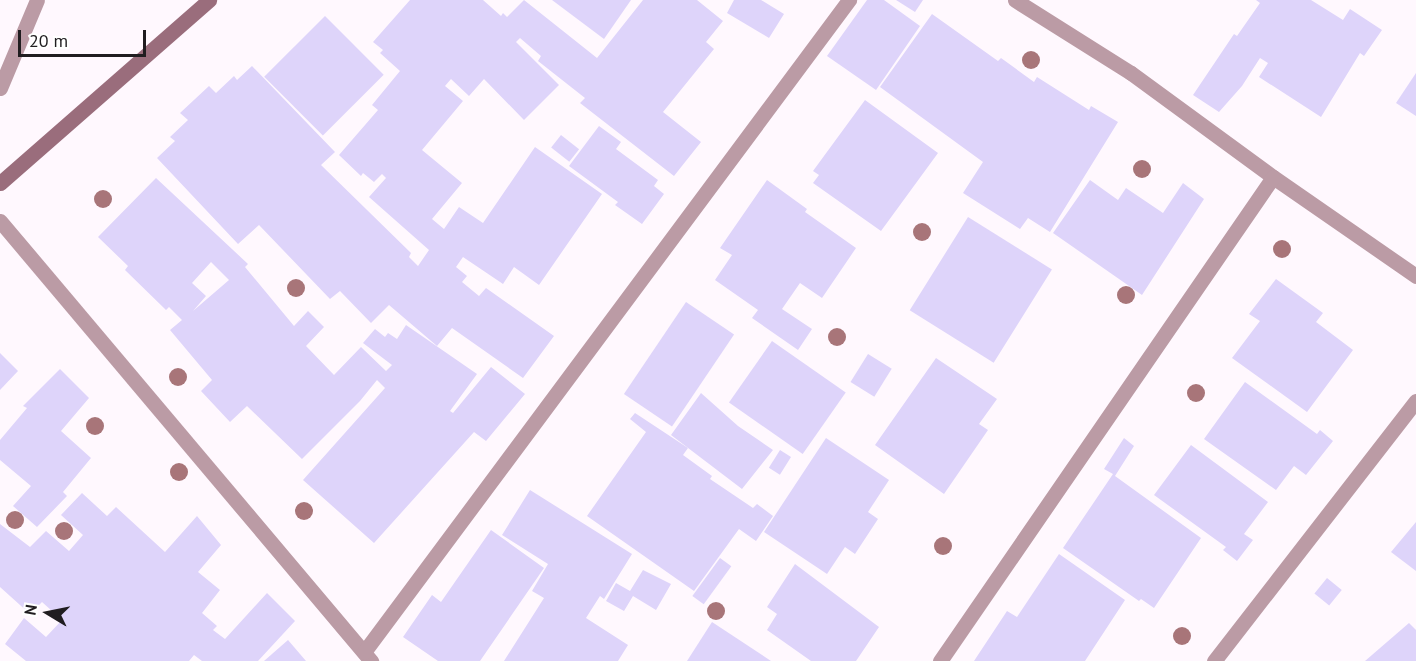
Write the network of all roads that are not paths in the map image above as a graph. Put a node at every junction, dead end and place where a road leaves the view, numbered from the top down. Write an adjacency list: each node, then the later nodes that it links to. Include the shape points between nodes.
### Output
1 (37, 0): 5 (street)
2 (209, 0): 7 (main road)
3 (849, 0): 11 (street)
4 (1016, 0): 6 (street, via 1131,73)
5 (0, 88)
6 (1273, 177): 9 (street); 12 (street)
7 (0, 183)
8 (0, 221): 11 (street)
9 (1416, 276)
10 (1416, 401): 13 (street)
11 (368, 657)
12 (940, 661)
13 (1214, 661)

